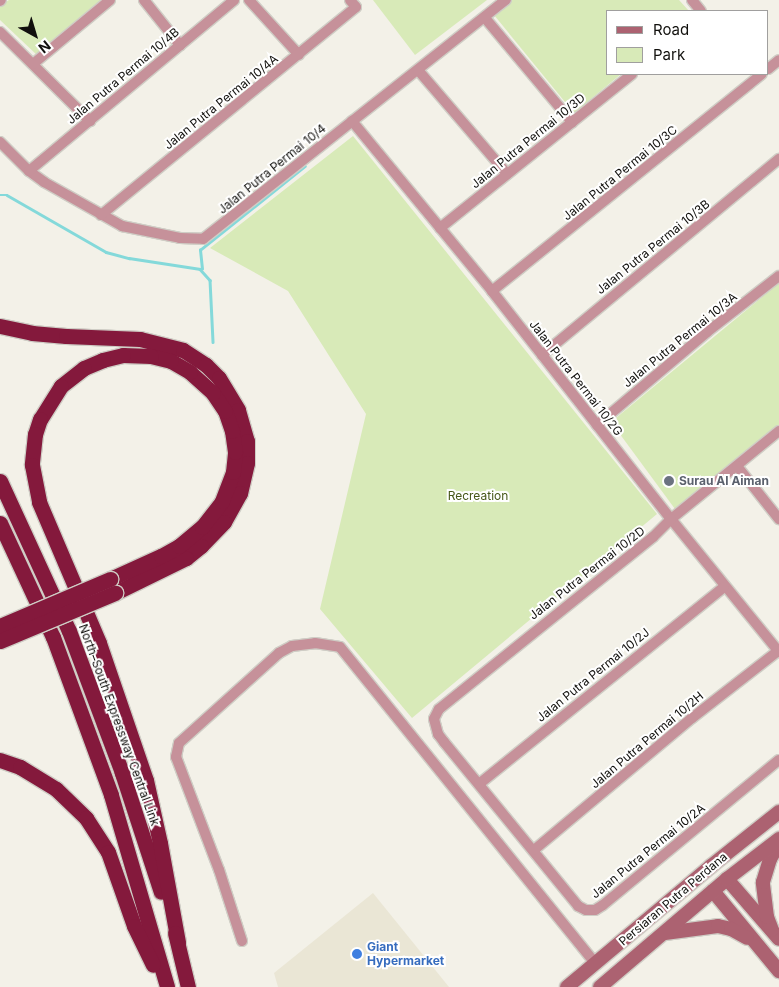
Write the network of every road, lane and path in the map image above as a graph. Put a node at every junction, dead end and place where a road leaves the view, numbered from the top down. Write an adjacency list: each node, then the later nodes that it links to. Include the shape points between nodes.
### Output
1 (110, 0): 14 (street)
2 (144, 0): 11 (street)
3 (234, 0): 11 (street, Jalan Putra Permai 10/4B)
4 (248, 0): 12 (street)
5 (506, 0): 9 (street, Jalan Putra Permai 10/4)
6 (692, 0): 8 (street)
7 (353, 4): 12 (street, Jalan Putra Permai 10/4A)
8 (700, 10)
9 (485, 18): 16 (street, Jalan Putra Permai 10/4); 21 (street)
10 (0, 32): 14 (street)
11 (180, 45): 19 (street, Jalan Putra Permai 10/4B)
12 (298, 55): 26 (street, Jalan Putra Permai 10/4A)
13 (779, 60): 15 (street)
14 (33, 64): 19 (street)
15 (769, 68)
16 (418, 70): 20 (street, Jalan Putra Permai 10/4); 25 (street)
17 (631, 75): 21 (street, Jalan Putra Permai 10/3D)
18 (759, 75): 29 (street, Jalan Putra Permai 10/3C)
19 (90, 121): 24 (street, Jalan Putra Permai 10/4B)
20 (352, 121): 26 (street, Jalan Putra Permai 10/4, via 203,239 145,232 122,226); 27 (street, Jalan Putra Permai 10/2G)
21 (572, 122): 25 (street, Jalan Putra Permai 10/3D)
22 (0, 142): 24 (street, Jalan Putra Permai 10/4)
23 (779, 159): 31 (street, Jalan Putra Permai 10/3B)
24 (29, 171): 26 (street, Jalan Putra Permai 10/4)
25 (507, 174): 27 (street, Jalan Putra Permai 10/3D)
26 (101, 215)
27 (440, 228): 29 (street, Jalan Putra Permai 10/2G)
28 (779, 276): 32 (street, Jalan Putra Permai 10/3A)
29 (492, 291): 31 (street, Jalan Putra Permai 10/2G)
30 (0, 326): 39 (highway, via 32,333 140,339 183,350 219,378 238,410 247,441 247,463 240,494 224,522 186,558)
31 (542, 354): 32 (street, Jalan Putra Permai 10/2G)
32 (597, 425): 36 (street, Jalan Putra Permai 10/2G)
33 (779, 431): 34 (street, Jalan Putra Permai 10/2D)
34 (737, 466): 36 (street, Jalan Putra Permai 10/2D); 37 (street)
35 (0, 482): 58 (highway, North–South Expressway Central Link, via 69,631 122,773)
36 (671, 519): 40 (street, Jalan Putra Permai 10/2G); 44 (street, Jalan Putra Permai 10/2D, via 653,537 439,709 434,726)
37 (779, 519)
38 (0, 523): 63 (highway, via 53,637 110,795)
39 (112, 586): 41 (highway, bridge); 42 (highway, bridge); 58 (highway, via 202,527 222,501 233,472 232,432 213,393 190,372 171,361 151,356 123,355 103,360 84,368 61,386 40,419 32,465 40,502 96,636 146,780)
40 (724, 587): 43 (street, Jalan Putra Permai 10/2G); 47 (street, Jalan Putra Permai 10/2J)
41 (0, 626)
42 (0, 641)
43 (779, 652): 52 (street, Jalan Putra Permai 10/2H, via 692,718)
44 (444, 742): 47 (street, Jalan Putra Permai 10/2A)
45 (0, 760): 62 (highway, via 20,767 56,789 86,818 108,852 134,926)
46 (779, 760): 52 (street, Jalan Putra Permai 10/2A, via 595,910 578,906)
47 (479, 784): 52 (street, Jalan Putra Permai 10/2A)
48 (779, 812): 49 (main road, Persiaran Putra Perdana)
49 (746, 838): 53 (main road, via 739,851 725,864); 54 (main road, Persiaran Putra Perdana)
50 (779, 839): 53 (main road, Persiaran Putra Perdana)
51 (779, 843): 56 (main road, via 763,882 767,917)
52 (534, 850)
53 (718, 883): 54 (main road); 55 (main road, Persiaran Putra Perdana); 56 (main road); 59 (main road)
54 (662, 906): 60 (main road, Persiaran Putra Perdana)
55 (663, 933): 59 (main road, via 718,926 741,933); 66 (main road, Persiaran Putra Perdana)
56 (775, 935)
57 (242, 941): 60 (street, via 176,757 179,743 279,653 292,646 315,643 340,647)
58 (178, 942): 64 (highway, North–South Expressway Central Link)
59 (756, 944): 61 (main road)
60 (596, 964): 65 (main road, Persiaran Putra Perdana)
61 (779, 972)
62 (163, 987)
63 (167, 987)
64 (188, 987)
65 (567, 987)
66 (600, 987)

